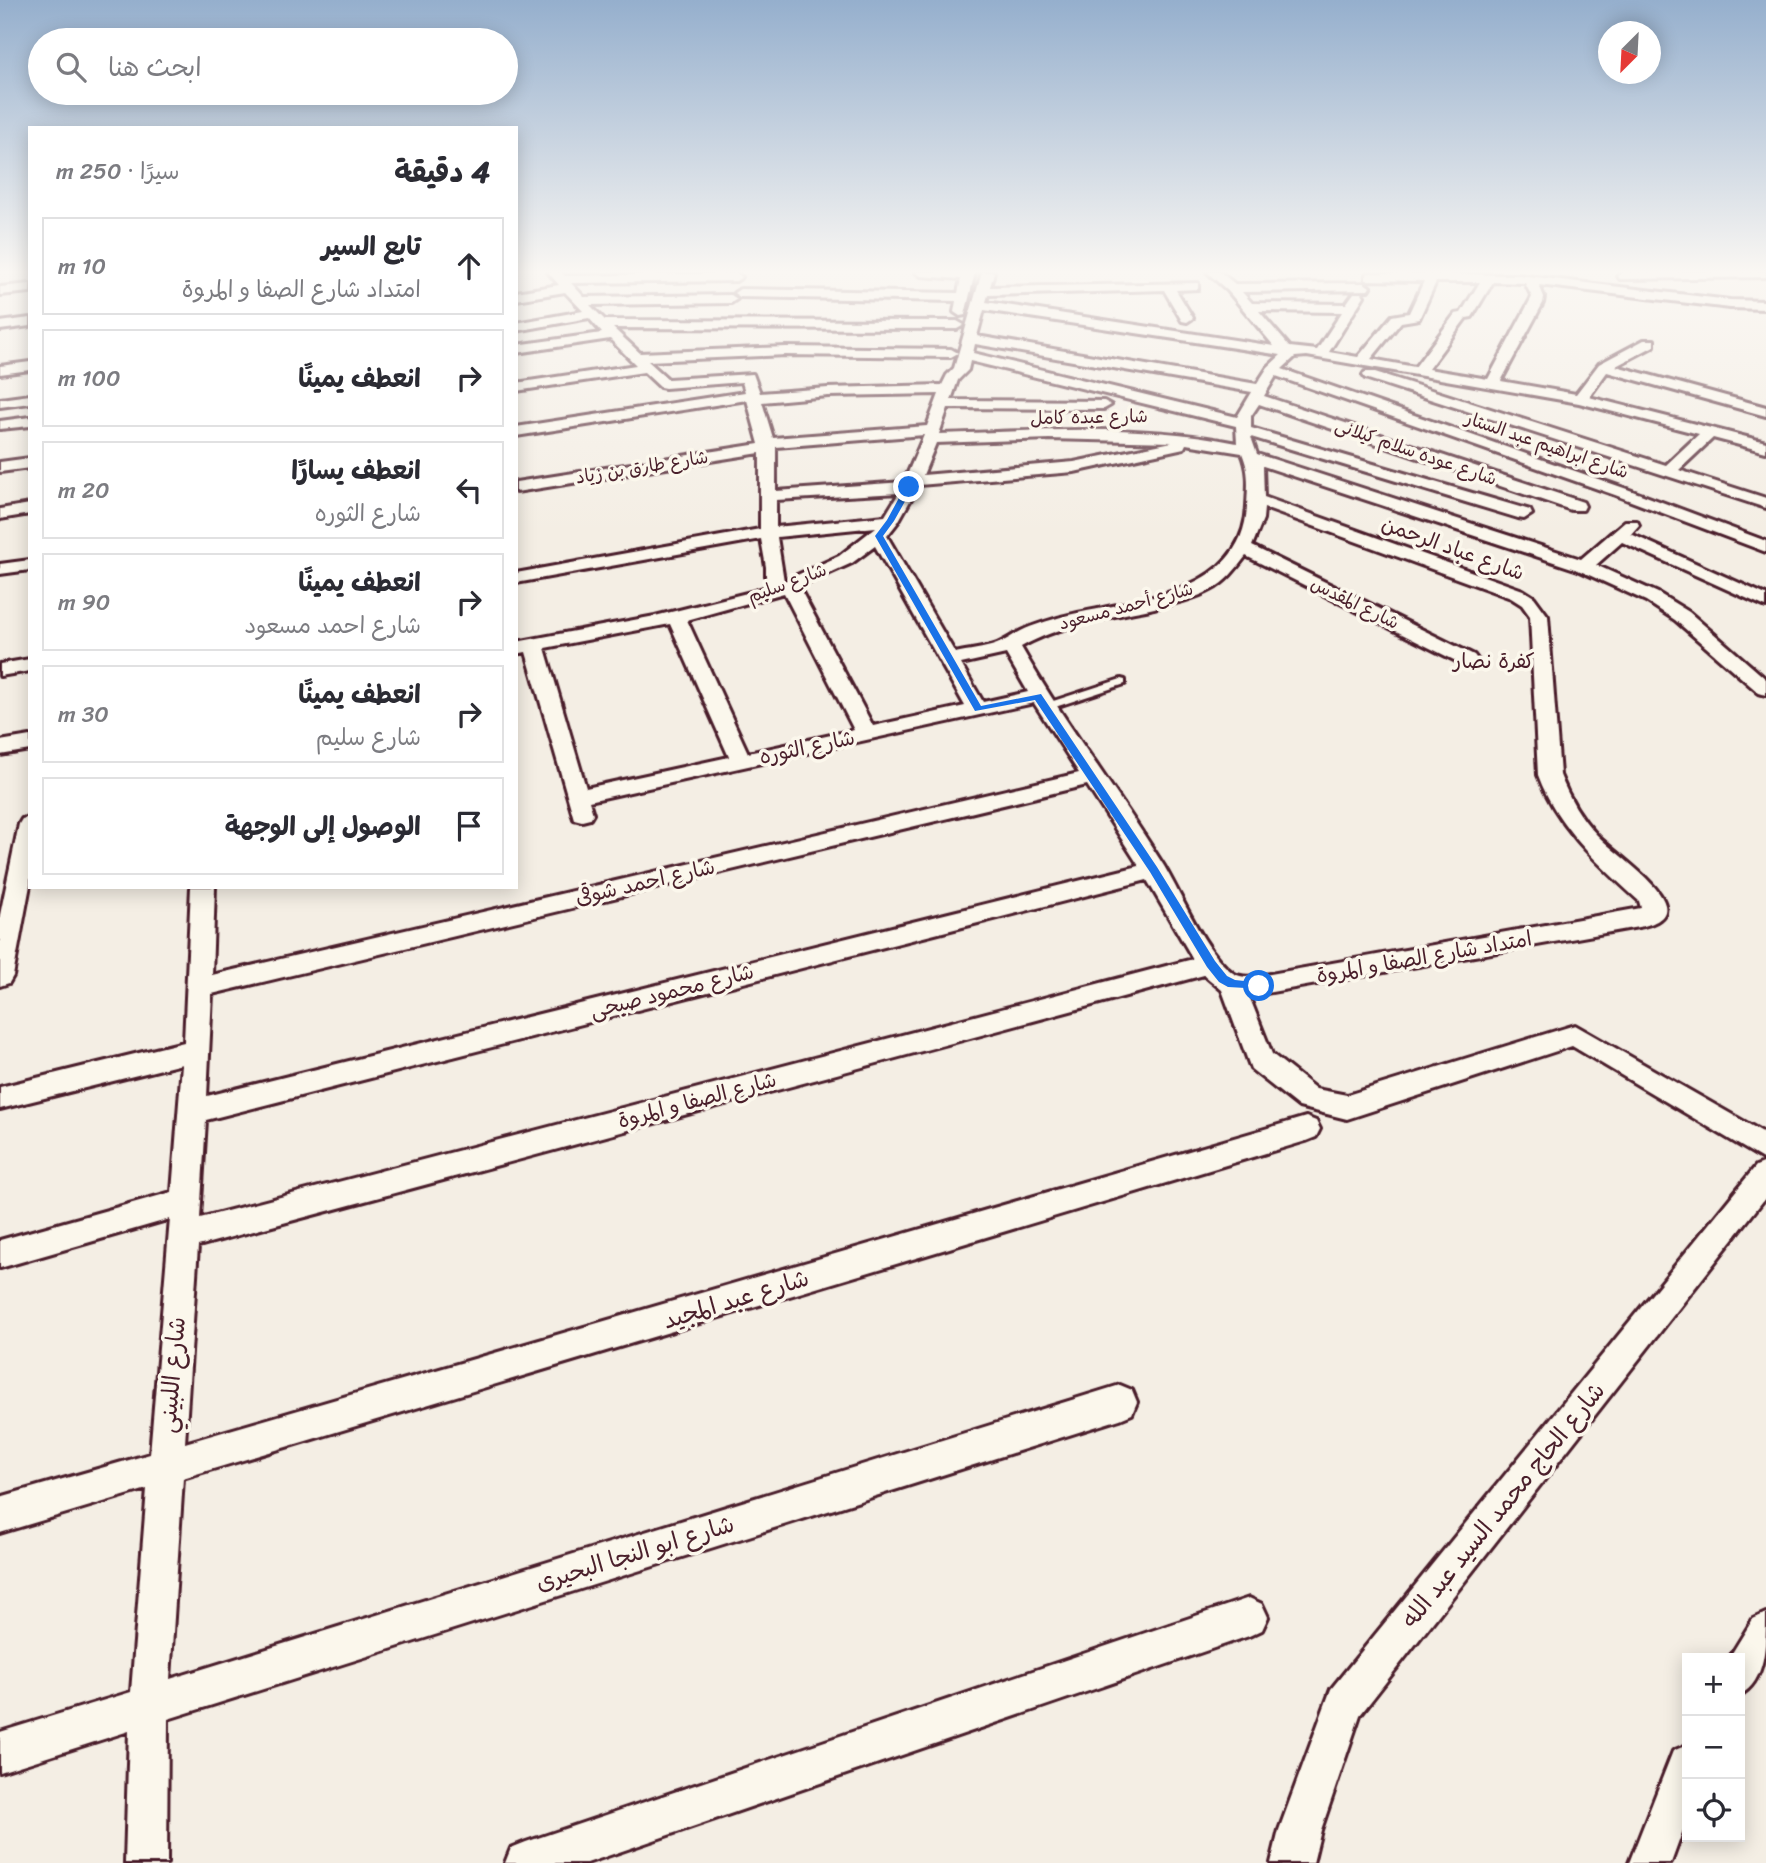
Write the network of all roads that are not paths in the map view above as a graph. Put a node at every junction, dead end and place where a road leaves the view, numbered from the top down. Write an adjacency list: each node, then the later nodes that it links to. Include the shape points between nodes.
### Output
1 (640, 359): 14 (street)
2 (667, 359): 14 (street)
3 (832, 359): 26 (street, via 834,375)
4 (872, 359): 20 (street)
5 (958, 359): 20 (street, شارع سليم)
6 (1089, 359): 25 (street, شارع عوده سلام كيلانى)
7 (1282, 359): 18 (street)
8 (1313, 359): 46 (street)
9 (1355, 359): 13 (street)
10 (1428, 359): 19 (street)
11 (1506, 359): 23 (street)
12 (1619, 359): 16 (street)
13 (1362, 360): 19 (street)
14 (643, 362): 24 (street); 26 (street, via 661,382)
15 (28, 366): 17 (street)
16 (1604, 367): 29 (street); 33 (street)
17 (0, 370)
18 (1273, 370): 25 (street); 58 (street, شارع ابراهيم عبد الستار)
19 (1419, 371): 23 (street)
20 (956, 375): 22 (street); 26 (street); 32 (street); 39 (street, شارع سليم)
21 (998, 380): 22 (street)
22 (1068, 382): 36 (street)
23 (1492, 384): 29 (street)
24 (518, 387)
25 (1258, 393): 36 (street, via 1244,416); 52 (street, شارع عوده سلام كيلانى)
26 (753, 394): 31 (street); 37 (street); 41 (street)
27 (1766, 397): 33 (street)
28 (28, 399): 30 (street)
29 (1580, 399): 38 (street)
30 (0, 403)
31 (851, 403)
32 (1104, 405)
33 (1758, 410)
34 (28, 421): 35 (street)
35 (0, 425)
36 (1243, 427): 43 (street, شارع أحمد مسعود); 55 (street)
37 (518, 432)
38 (1710, 432): 42 (street); 46 (street)
39 (931, 434): 40 (street, شارع عبده كامل); 41 (street, شارع عبده كامل); 47 (street, شارع سليم)
40 (1200, 440): 43 (street, شارع عبده كامل); 47 (street, via 1074,467)
41 (768, 445): 48 (street, شارع طارق بن زياد); 49 (street)
42 (1766, 447)
43 (1250, 453): 50 (street, شارع أحمد مسعود, via 1257,470); 61 (street, شارع عبده كامل)
44 (28, 463): 45 (street)
45 (0, 467)
46 (1669, 471): 51 (street)
47 (910, 484): 49 (street); 56 (street, شارع سليم)
48 (518, 487)
49 (768, 496): 57 (street)
50 (1256, 500): 59 (street, شارع أحمد مسعود, via 1255,519); 85 (street, شارع عباد الرحمن, via 1517,594 1535,608 1554,794 1583,835 1647,895 1653,912)
51 (1766, 503)
52 (1577, 506)
53 (28, 509): 54 (street)
54 (0, 514)
55 (1524, 514)
56 (884, 528): 57 (street); 64 (street, شارع سليم, via 832,566); 70 (street)
57 (768, 533): 63 (street); 64 (street)
58 (1766, 547)
59 (1243, 548): 68 (street, شارع أحمد مسعود, via 1228,568 1205,586 1044,628); 69 (street, شارع المقدس)
60 (28, 565): 62 (street)
61 (1584, 566): 65 (street, via 1625,530); 74 (street, شارع عبده كامل, via 1682,616)
62 (0, 569)
63 (518, 578)
64 (782, 588): 66 (street, شارع سليم); 77 (street)
65 (1766, 602)
66 (676, 615): 67 (street, شارع سليم); 80 (street)
67 (525, 646): 80 (street, شارع الثوره, via 579,806)
68 (1012, 646): 70 (street, شارع أحمد مسعود); 75 (street)
69 (1467, 659)
70 (950, 660): 76 (street)
71 (28, 665): 72 (street)
72 (0, 670)
73 (1121, 681): 75 (lane)
74 (1766, 689)
75 (1042, 702): 76 (street, شارع الثوره); 81 (street)
76 (978, 709): 77 (street, شارع الثوره)
77 (867, 734): 80 (street, شارع الثوره)
78 (28, 743): 79 (street)
79 (0, 748)
80 (741, 761)
81 (1092, 777): 83 (street); 89 (street, شارع احمد شوقى)
82 (28, 834): 87 (street)
83 (1154, 870): 86 (street); 92 (street, شارع محمود صبحى)
84 (203, 889): 89 (street, شارع اللبيني)
85 (1644, 917): 88 (street, امتداد شارع الصفا و المروة, via 1259,986)
86 (1211, 964): 88 (street); 97 (street, شارع الصفا و المروة)
87 (0, 976)
88 (1233, 984): 94 (street, via 1261,1061 1309,1098 1347,1107 1575,1035)
89 (198, 988): 90 (street, شارع اللبيني)
90 (197, 1051): 91 (street); 92 (street, شارع اللبيني)
91 (0, 1098)
92 (191, 1112): 96 (street, شارع اللبيني)
93 (1307, 1129): 100 (street, شارع عبد المجيد)
94 (1766, 1149)
95 (1766, 1175): 110 (street, شارع الحاج محمد السيد عبد الله, via 1345,1703)
96 (187, 1202): 97 (street, شارع اللبيني); 98 (street)
97 (184, 1236): 100 (street, شارع اللبيني)
98 (0, 1254)
99 (1120, 1402): 105 (street, شارع ابو النجا البحيرى)
100 (165, 1468): 101 (street, شارع عبد المجيد); 105 (street, شارع اللبيني)
101 (0, 1516)
102 (1249, 1617): 109 (street)
103 (1766, 1632): 104 (street)
104 (1745, 1668)
105 (149, 1704): 106 (street, شارع ابو النجا البحيرى); 108 (street, شارع اللبيني)
106 (0, 1752)
107 (1682, 1778): 111 (street)
108 (146, 1863)
109 (526, 1863)
110 (1292, 1863)
111 (1650, 1863)

